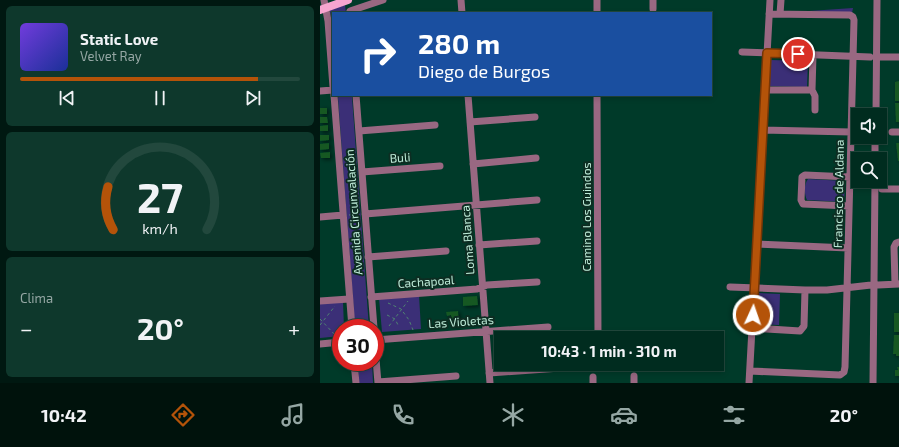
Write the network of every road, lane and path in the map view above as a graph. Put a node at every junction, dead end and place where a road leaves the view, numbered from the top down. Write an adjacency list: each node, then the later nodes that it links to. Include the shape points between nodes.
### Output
1 (349, 0): 9 (main road); 11 (street)
2 (383, 0): 11 (street)
3 (461, 0): 12 (street)
4 (597, 0): 13 (street)
5 (653, 0): 10 (street)
6 (770, 0): 14 (street)
7 (781, 0): 15 (street)
8 (877, 0): 35 (street)
9 (323, 6): 16 (street)
10 (653, 9)
11 (350, 12)
12 (462, 12)
13 (597, 12)
14 (769, 14): 15 (street); 19 (street)
15 (780, 14): 21 (street, Francisco de Aldana, via 850,15 854,20)
16 (328, 21): 17 (street); 25 (street)
17 (320, 23)
18 (742, 52): 19 (street)
19 (767, 53): 20 (street); 27 (street)
20 (813, 55): 21 (street); 28 (street)
21 (854, 56): 22 (street); 34 (street, Francisco de Aldana)
22 (870, 57)
23 (880, 57): 24 (street)
24 (899, 57)
25 (332, 74)
26 (332, 90): 29 (street)
27 (765, 90): 28 (street); 40 (street)
28 (812, 90): 36 (street, via 815,96)
29 (320, 91)
30 (334, 96): 55 (street, Avenida Circunvalación)
31 (356, 96): 41 (street, Avenida Circunvalación)
32 (468, 96): 38 (street, Loma Blanca)
33 (597, 96): 91 (street, Camino Los Guindos)
34 (852, 108)
35 (876, 108)
36 (815, 110)
37 (535, 117): 38 (street)
38 (470, 122): 44 (street, Loma Blanca)
39 (436, 125): 41 (street)
40 (762, 130): 42 (street); 59 (street)
41 (359, 131): 46 (street, Avenida Circunvalación)
42 (851, 132): 47 (street, Francisco de Aldana)
43 (536, 158): 44 (street)
44 (473, 164): 52 (street, Loma Blanca)
45 (440, 166): 46 (street, Buli)
46 (362, 172): 54 (street, Avenida Circunvalación)
47 (850, 177): 53 (street, Francisco de Aldana); 53 (street, via 805,175 802,177 801,200 803,204)
48 (875, 188): 106 (street)
49 (882, 189): 50 (street)
50 (899, 189)
51 (537, 200): 52 (street)
52 (476, 205): 54 (street); 60 (street, Loma Blanca)
53 (849, 206): 61 (street, Francisco de Aldana)
54 (365, 214): 55 (path); 63 (street, Avenida Circunvalación)
55 (343, 215): 56 (street); 74 (street, Avenida Circunvalación)
56 (320, 217)
57 (537, 241): 60 (street)
58 (899, 242): 65 (street, via 894,247)
59 (756, 244): 61 (street); 68 (street)
60 (480, 245): 66 (street, Loma Blanca)
61 (848, 248): 69 (street, Francisco de Aldana)
62 (446, 250): 63 (street)
63 (368, 257): 72 (street, Avenida Circunvalación)
64 (537, 282): 66 (street, Cachapoal)
65 (897, 284): 69 (street)
66 (483, 287): 71 (street, Cachapoal); 90 (street, Loma Blanca)
67 (730, 287): 68 (street)
68 (754, 288): 70 (street); 88 (street)
69 (847, 288): 70 (street); 99 (street, Francisco de Aldana, via 844,372 840,375)
70 (805, 290): 88 (street, via 804,326 800,331)
71 (413, 294): 72 (street, Cachapoal); 77 (path)
72 (371, 297): 82 (street, Avenida Circunvalación)
73 (340, 299): 74 (street); 75 (street); 83 (path)
74 (349, 299): 81 (street, Avenida Circunvalación)
75 (320, 301)
76 (387, 302): 77 (path)
77 (401, 309): 79 (path); 92 (path)
78 (387, 315): 79 (path)
79 (395, 318): 85 (path); 87 (path)
80 (320, 319): 83 (path)
81 (351, 319)
82 (373, 319)
83 (323, 321): 84 (path); 89 (path)
84 (320, 325)
85 (389, 326)
86 (548, 326): 90 (street, Las Violetas)
87 (399, 327)
88 (752, 328): 99 (street)
89 (332, 331)
90 (486, 331): 92 (street, Las Violetas); 100 (street, Loma Blanca)
91 (598, 331)
92 (416, 336): 93 (street, Las Violetas)
93 (384, 339)
94 (332, 343): 95 (street)
95 (320, 344)
96 (355, 371): 103 (street)
97 (377, 371): 102 (street)
98 (517, 371): 100 (street)
99 (750, 371): 105 (street)
100 (489, 373): 104 (street, Loma Blanca)
101 (456, 376): 102 (street)
102 (378, 382)
103 (356, 383)
104 (490, 383)
105 (749, 383)
106 (873, 383)

